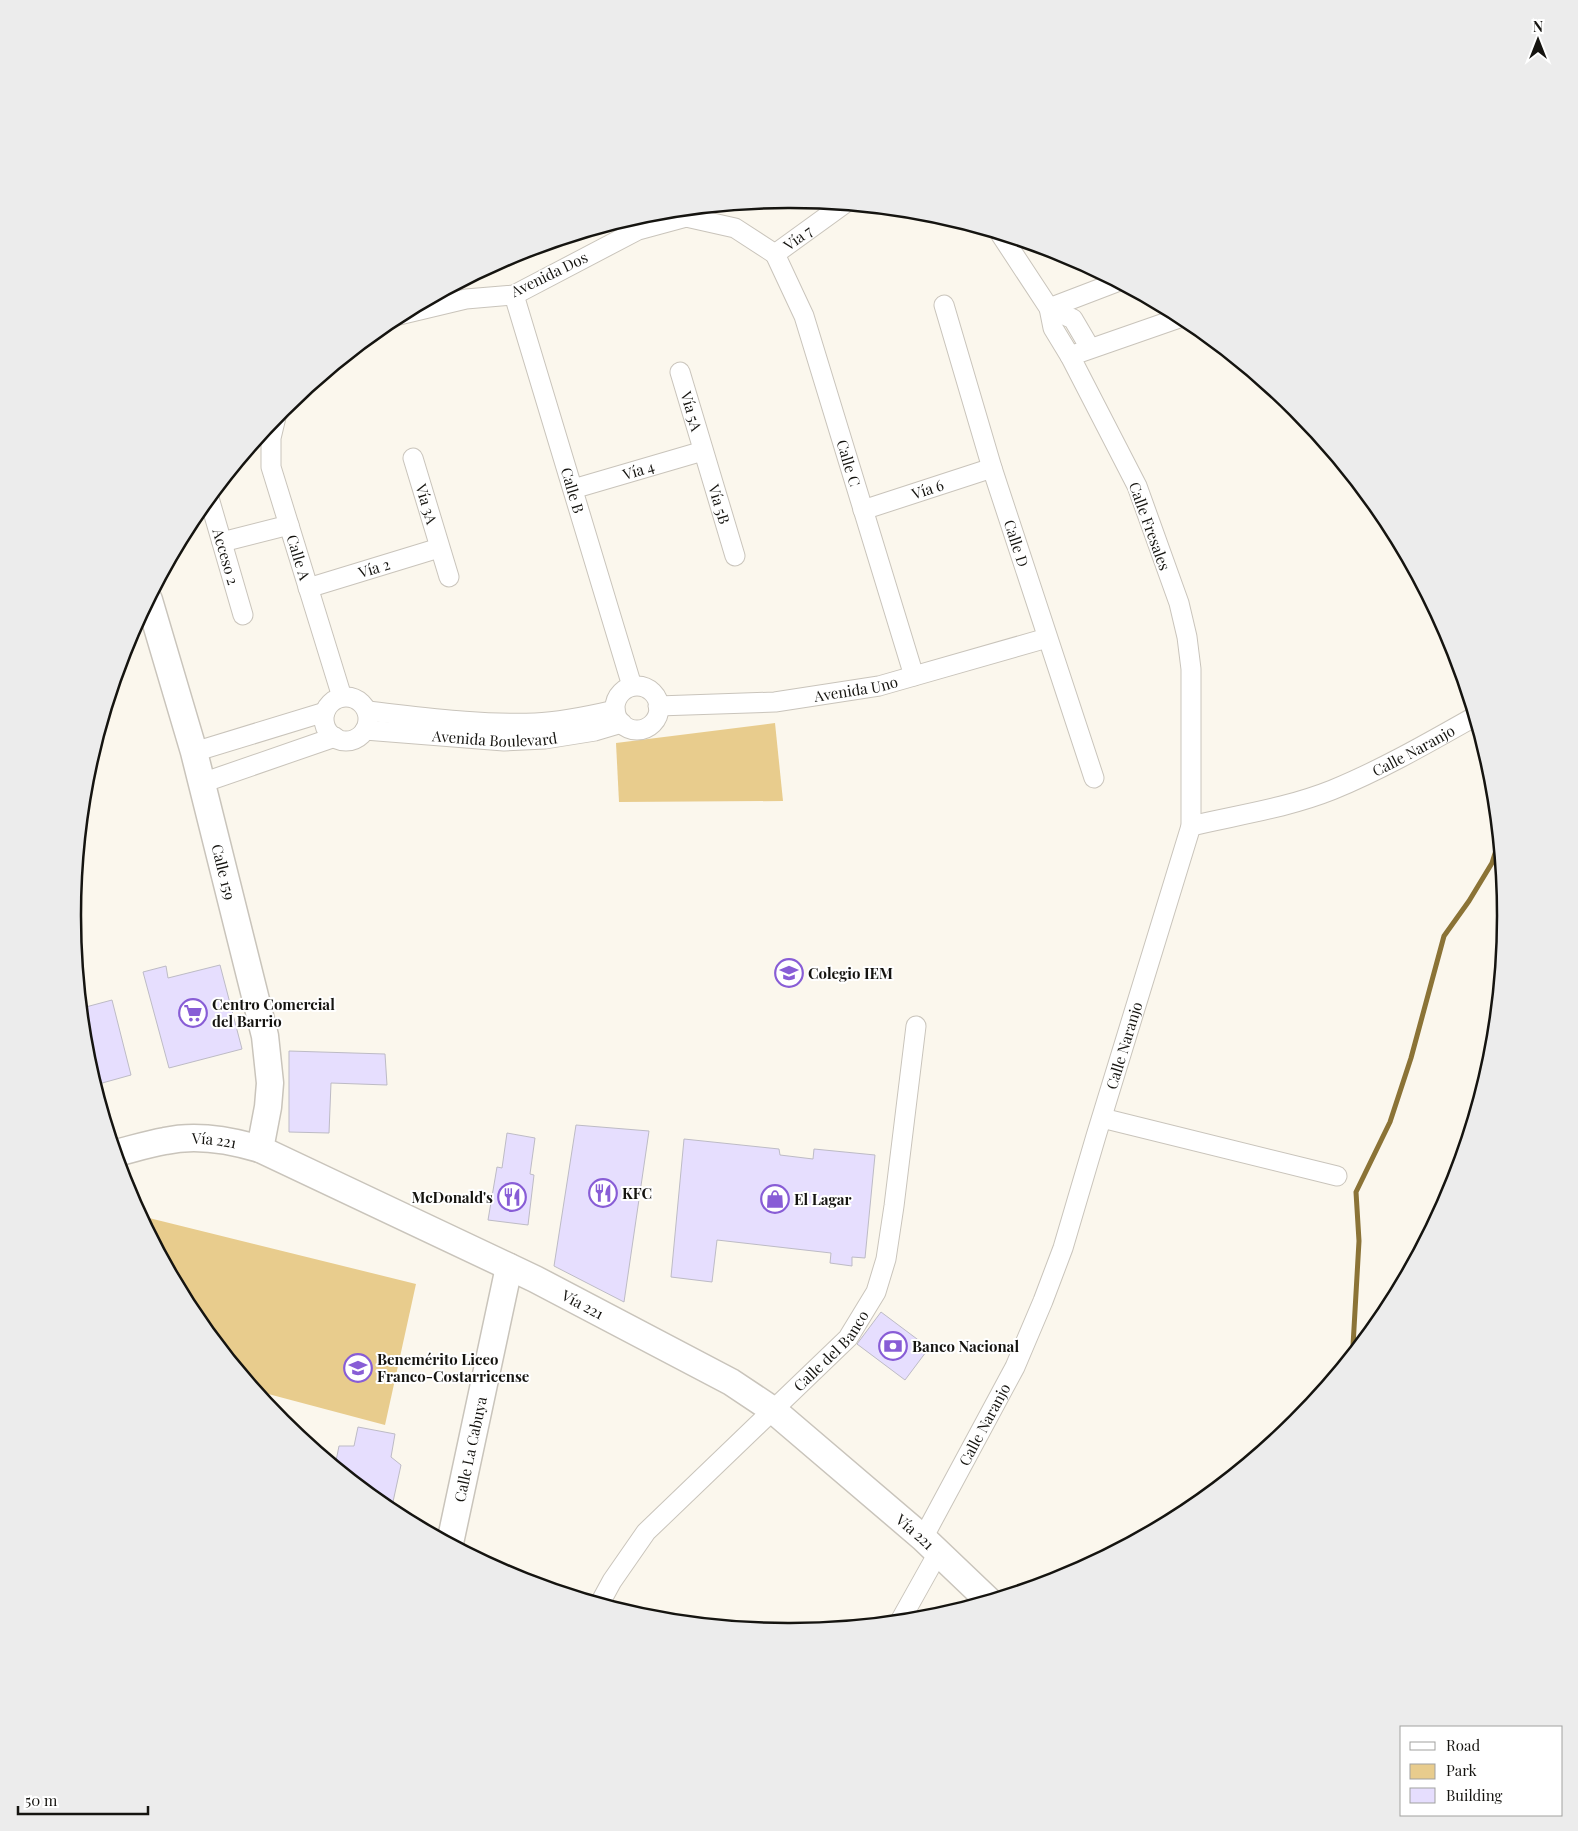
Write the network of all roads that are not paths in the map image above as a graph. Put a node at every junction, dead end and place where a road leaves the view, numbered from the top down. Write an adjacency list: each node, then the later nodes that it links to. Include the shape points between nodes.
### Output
1 (837, 209): 3 (street, Vía 7)
2 (1006, 242): 7 (street)
3 (775, 254): 5 (street, Avenida Dos, via 735,228 686,217 638,230); 19 (street, Calle C, via 804,316)
4 (1109, 285): 7 (street)
5 (514, 295): 8 (street, Avenida Dos, via 466,299); 17 (street, Calle B)
6 (944, 305): 16 (street, Calle D)
7 (1049, 308): 10 (street, via 1073,319); 11 (street, Calle Fresales, via 1053,328)
8 (426, 309)
9 (1171, 321): 10 (street)
10 (1090, 348): 11 (street)
11 (1070, 356): 41 (street, Calle Fresales, via 1137,486 1181,612 1191,669)
12 (680, 372): 14 (street, Vía 5A)
13 (272, 433): 20 (street, Calle A, via 271,466)
14 (702, 451): 17 (street, Vía 4); 23 (street, Vía 5B)
15 (413, 458): 22 (street, Vía 3A)
16 (992, 468): 19 (street, Vía 6); 28 (street, Calle D)
17 (574, 489): 30 (street, Calle B)
18 (212, 506): 21 (street, Acceso 2)
19 (863, 510): 29 (street, Calle C)
20 (289, 525): 21 (street); 25 (street, Calle A)
21 (222, 542): 27 (street, Acceso 2)
22 (439, 548): 24 (street, Vía 3A); 25 (street, Vía 2)
23 (735, 556)
24 (449, 577)
25 (308, 588): 31 (street, Calle A)
26 (151, 608): 38 (main road, Calle 159)
27 (243, 615)
28 (1047, 638): 29 (street, Avenida Uno); 39 (street, Calle D)
29 (914, 676): 32 (street, Avenida Uno, via 879,686 775,702)
30 (632, 686): 32 (street, via 643,686 652,692); 34 (street, via 622,691 616,700)
31 (342, 697): 33 (street, via 332,702); 36 (street, via 362,702)
32 (658, 706): 34 (street, via 656,719 642,728 626,726)
33 (326, 712): 37 (street, via 328,731); 38 (street)
34 (618, 717): 36 (street, Avenida Boulevard, via 595,731 546,739 504,741)
35 (1469, 720): 41 (street, Calle Naranjo, via 1402,758 1330,791)
36 (366, 721): 37 (street, via 360,736 352,740)
37 (336, 738): 40 (street)
38 (194, 752): 40 (main road, Calle 159)
39 (1094, 778)
40 (202, 783): 44 (main road, Calle 159, via 265,1036 270,1083)
41 (1191, 826): 43 (street, Calle Naranjo)
42 (916, 1026): 48 (street, Calle del Banco, via 894,1206 886,1259 876,1292 848,1338)
43 (1102, 1118): 46 (street); 50 (street, Calle Naranjo, via 1063,1248 1043,1301)
44 (260, 1149): 45 (main road, Vía 221, via 234,1141 202,1138 166,1140); 47 (main road, Vía 221)
45 (122, 1152)
46 (1337, 1176)
47 (509, 1267): 48 (main road, Vía 221, via 730,1382); 49 (main road, Calle La Cabuya)
48 (773, 1410): 50 (main road, Vía 221); 52 (street, Calle del Banco, via 646,1532)
49 (451, 1537)
50 (930, 1545): 51 (main road, Vía 221); 53 (street, Calle Naranjo)
51 (983, 1596)
52 (603, 1598)
53 (903, 1614)

